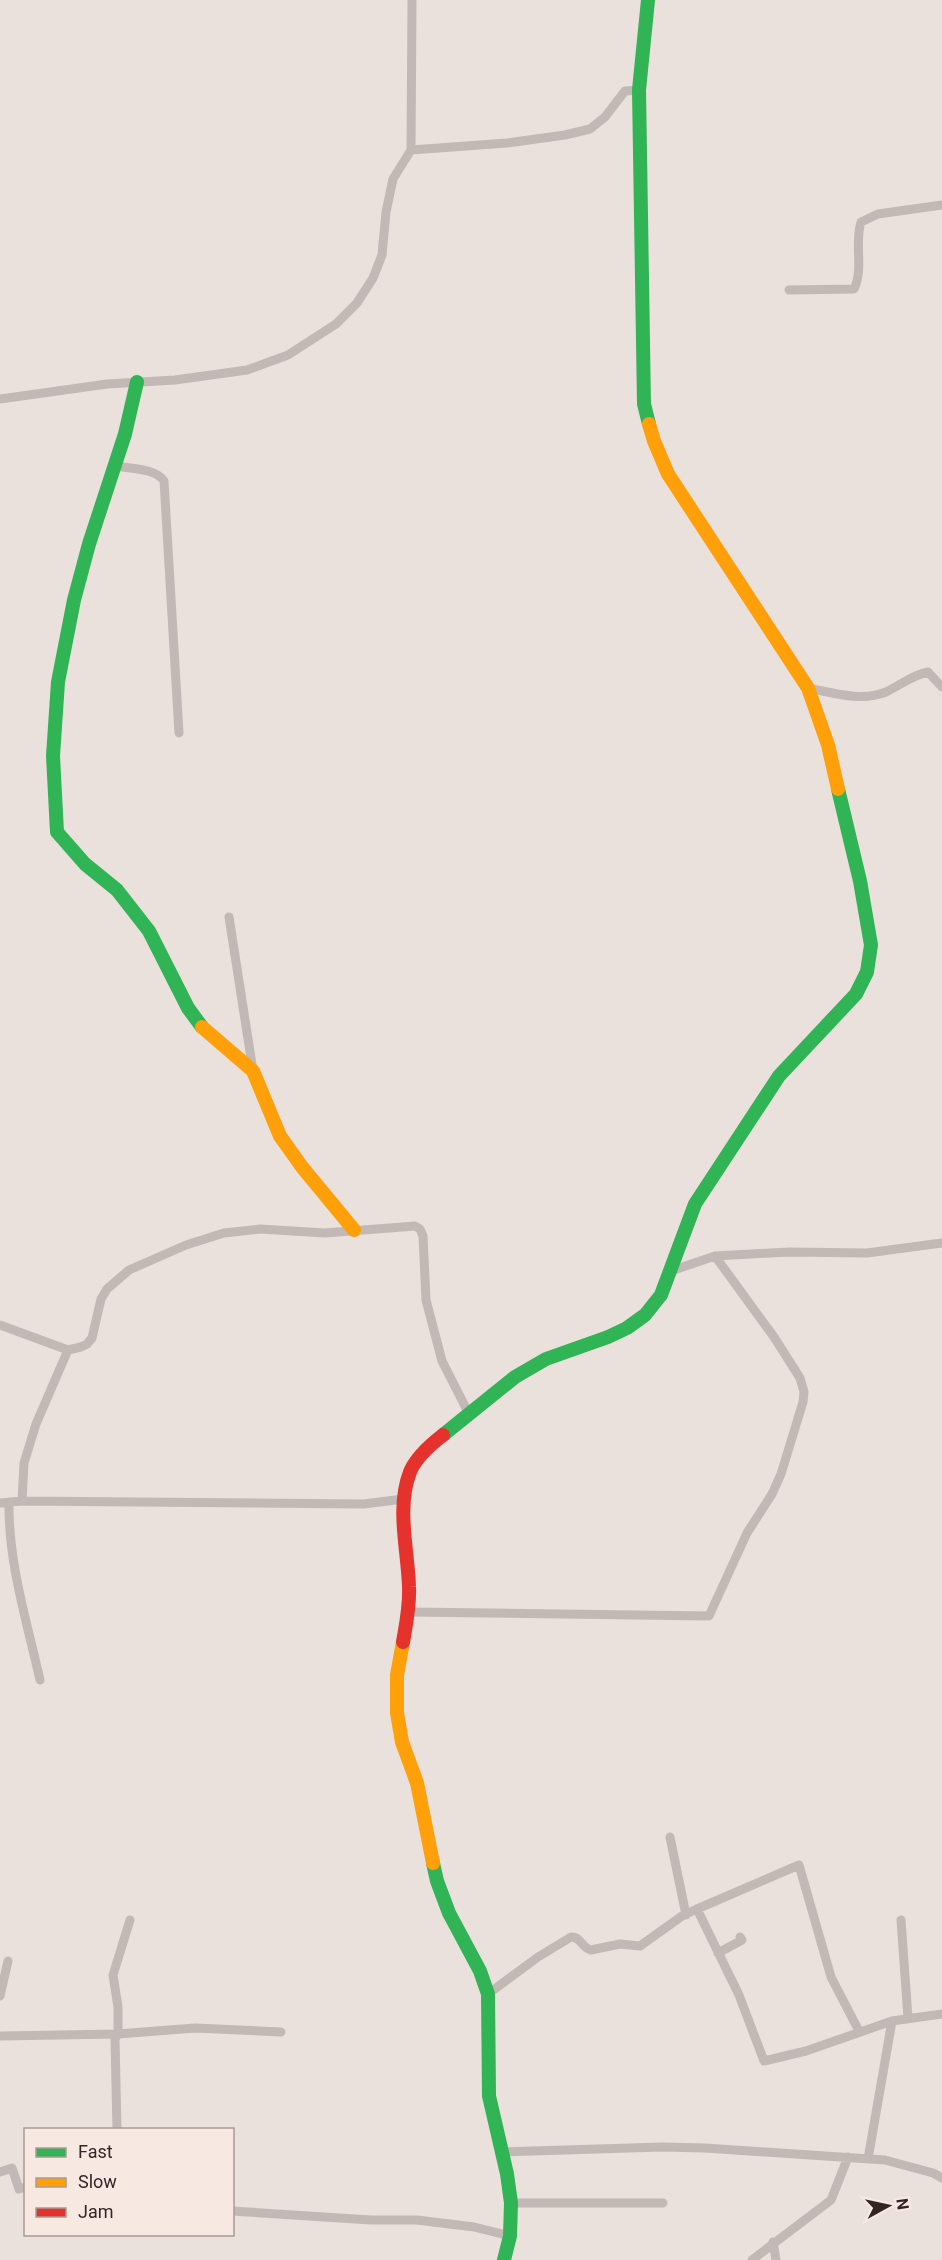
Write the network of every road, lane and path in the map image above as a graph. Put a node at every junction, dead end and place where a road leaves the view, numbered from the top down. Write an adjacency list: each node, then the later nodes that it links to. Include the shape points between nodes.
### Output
1 (411, 0): 4 (street)
2 (648, 0): 3 (street)
3 (639, 90): 4 (street, via 625,91 590,129 507,143); 11 (street, via 644,404 654,441 668,474)
4 (411, 150): 7 (street, via 393,179 382,255 373,278 357,303 336,324 288,355 247,370 212,377)
5 (942, 205): 6 (street, via 878,214 861,222 857,235 859,280 854,289)
6 (789, 290)
7 (137, 381): 8 (street); 9 (street)
8 (0, 399)
9 (116, 466): 12 (street, via 153,473 164,482); 14 (street, via 89,544 58,682 53,756 57,832 117,890 149,931 201,1026)
10 (942, 687): 11 (street, via 928,672 866,698)
11 (808, 688): 18 (street, via 828,745 860,881 872,945 867,972 856,994 780,1076 720,1165 695,1204)
12 (179, 733)
13 (229, 917): 14 (street)
14 (253, 1071): 15 (street, via 280,1136)
15 (354, 1230): 20 (street, via 325,1233 260,1229 224,1233 186,1245 129,1270 107,1289 92,1338 87,1344); 21 (street, via 408,1225 420,1229 426,1300 442,1361)
16 (942, 1243): 17 (street, via 867,1253)
17 (715, 1256): 18 (street); 25 (street, via 774,1337 800,1378 804,1392 781,1474 747,1533 709,1616)
18 (671, 1271): 21 (street, via 661,1295 645,1315 627,1328 546,1359)
19 (0, 1325): 20 (street)
20 (68, 1350): 23 (street, via 33,1433 24,1463)
21 (468, 1412): 22 (street, via 426,1448 410,1471)
22 (403, 1499): 23 (street, via 364,1504); 25 (street, via 410,1589)
23 (22, 1502): 24 (street)
24 (5, 1503): 26 (street)
25 (408, 1612): 35 (street, via 398,1675 397,1713 402,1742 417,1783 437,1881)
26 (40, 1680)
27 (670, 1837): 29 (street)
28 (697, 1909): 29 (street); 33 (street); 40 (street, via 799,1865 831,1977)
29 (686, 1915): 35 (street, via 640,1946 620,1944 591,1950 571,1937)
30 (130, 1920): 42 (street, via 113,1975)
31 (901, 1920): 38 (street)
32 (741, 1937): 33 (street, via 742,1940)
33 (718, 1953): 40 (street, via 764,2061 806,2051)
34 (8, 1961): 36 (street)
35 (488, 1995): 45 (street, via 488,2085)
36 (0, 1996)
37 (942, 2014): 38 (street)
38 (908, 2018): 39 (street)
39 (892, 2021): 40 (street); 47 (street)
40 (859, 2031)
41 (281, 2032): 42 (street, via 195,2028)
42 (118, 2034): 43 (street); 44 (street)
43 (0, 2036)
44 (117, 2128)
45 (502, 2152): 46 (street, via 662,2147); 51 (street)
46 (848, 2157): 47 (street); 55 (street, via 831,2200)
47 (868, 2159): 49 (street)
48 (0, 2172): 50 (street, via 12,2168 20,2189)
49 (942, 2178)
50 (24, 2188)
51 (511, 2203): 52 (street); 54 (street)
52 (663, 2203)
53 (234, 2211): 54 (street, via 417,2220)
54 (510, 2236): 56 (street)
55 (773, 2242): 57 (street); 58 (street)
56 (504, 2260)
57 (752, 2260)
58 (776, 2260)

